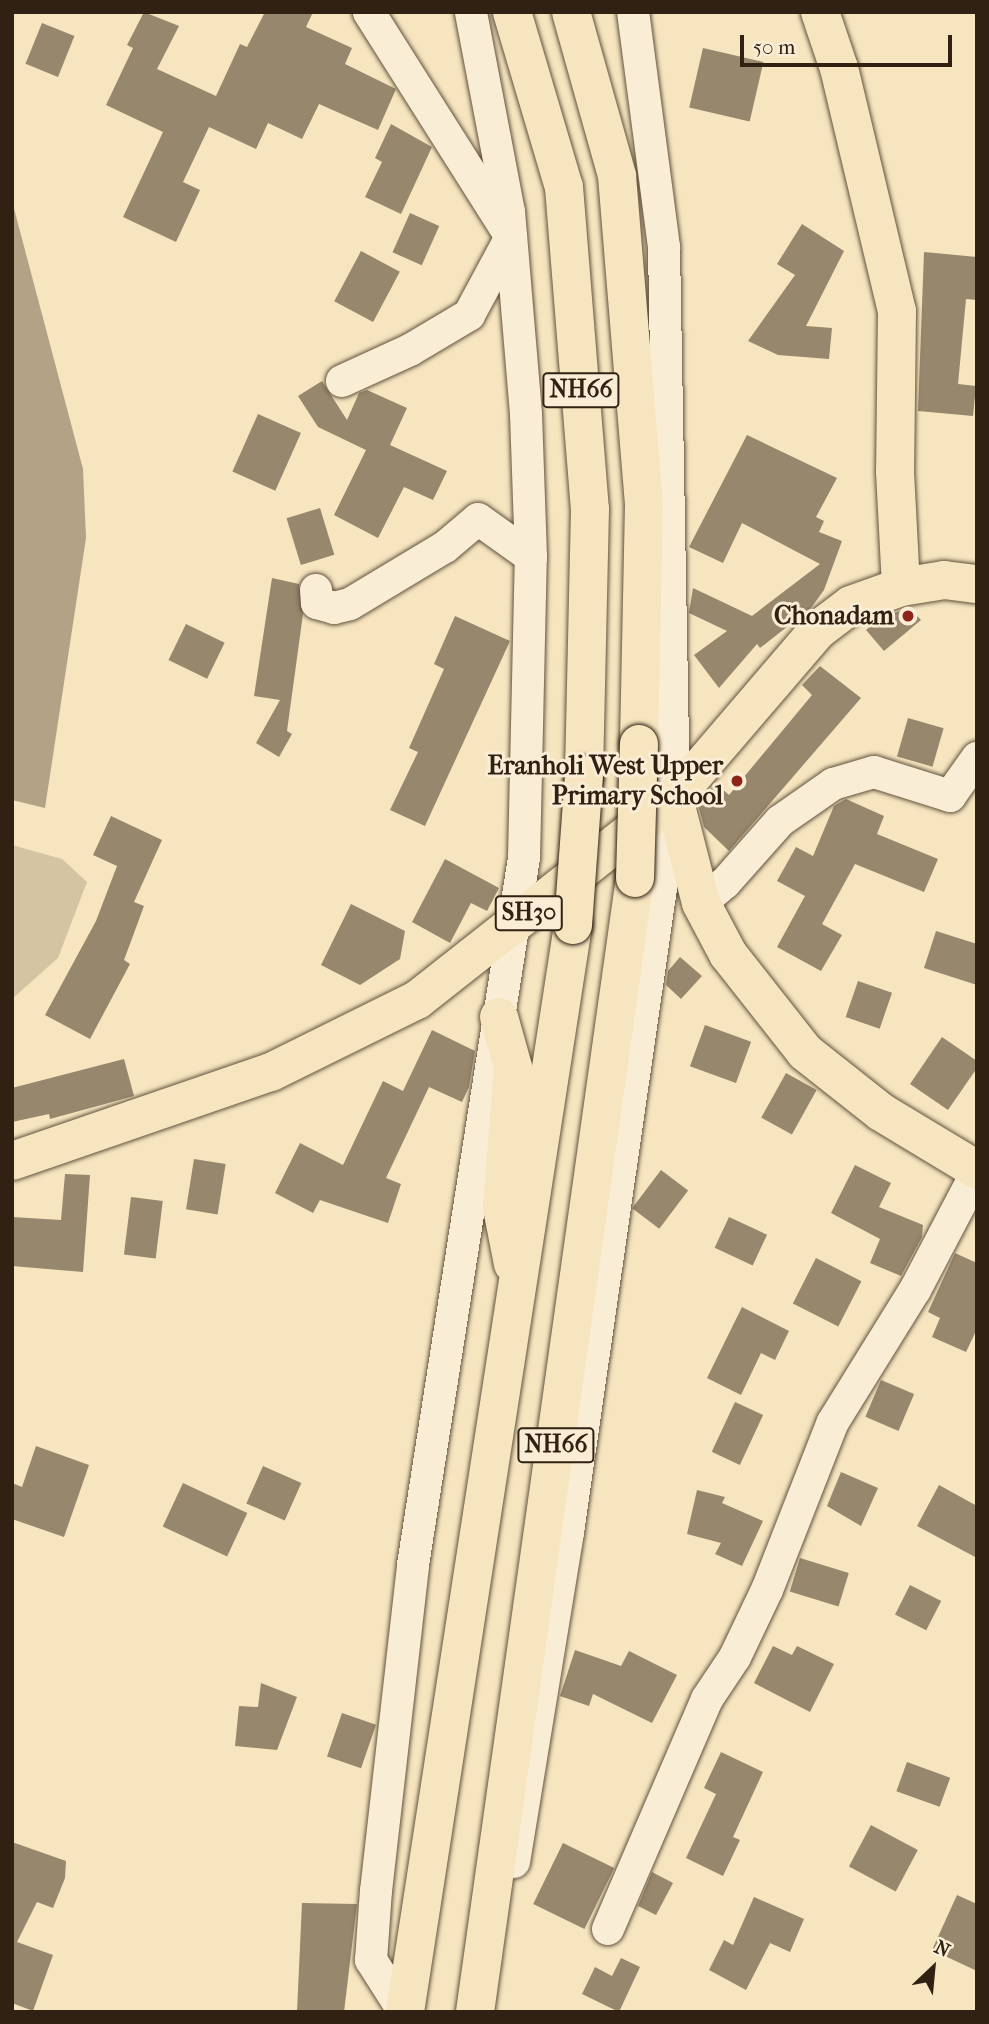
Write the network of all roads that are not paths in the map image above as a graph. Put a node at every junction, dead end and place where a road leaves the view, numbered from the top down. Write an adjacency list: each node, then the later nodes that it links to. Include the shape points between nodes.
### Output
1 (369, 12): 7 (street)
2 (471, 12): 7 (street)
3 (512, 12): 22 (main road, NH66, bridge, via 565,187 590,509 584,775 573,925)
4 (571, 12): 20 (main road, NH66, bridge, via 617,176 644,504 635,878)
5 (633, 12): 14 (street, via 664,247)
6 (820, 12): 11 (main road, via 839,68 897,311 895,472)
7 (511, 237): 8 (street, via 469,315 410,350); 9 (street, via 526,414)
8 (342, 381)
9 (531, 557): 12 (street, via 478,519 445,547 350,604 334,608 317,603); 16 (street, via 524,858)
10 (977, 583): 11 (main road, SH30, via 944,580)
11 (901, 587): 14 (main road, SH30, via 851,605 818,630)
12 (316, 590)
13 (977, 758): 15 (street, via 950,796 874,772 833,784 780,821 725,883)
14 (674, 798): 15 (main road); 16 (main road, SH30); 17 (street)
15 (701, 902): 21 (main road, via 728,954 805,1052 881,1112)
16 (513, 926): 18 (street); 19 (main road, SH30, via 417,1000 271,1072)
17 (646, 1004): 20 (main road, via 626,1044 615,1116); 24 (street, via 619,1157 528,1784 501,1935)
18 (499, 1017): 22 (main road, via 513,1067 502,1208); 25 (street, via 413,1565 376,1891 371,1960)
19 (12, 1161)
20 (596, 1165): 24 (main road, NH66)
21 (977, 1171): 23 (street, via 915,1290 833,1422 767,1590 735,1657 707,1699)
22 (518, 1287): 25 (main road, NH66)
23 (608, 1929)
24 (477, 1995)
25 (405, 2012)

